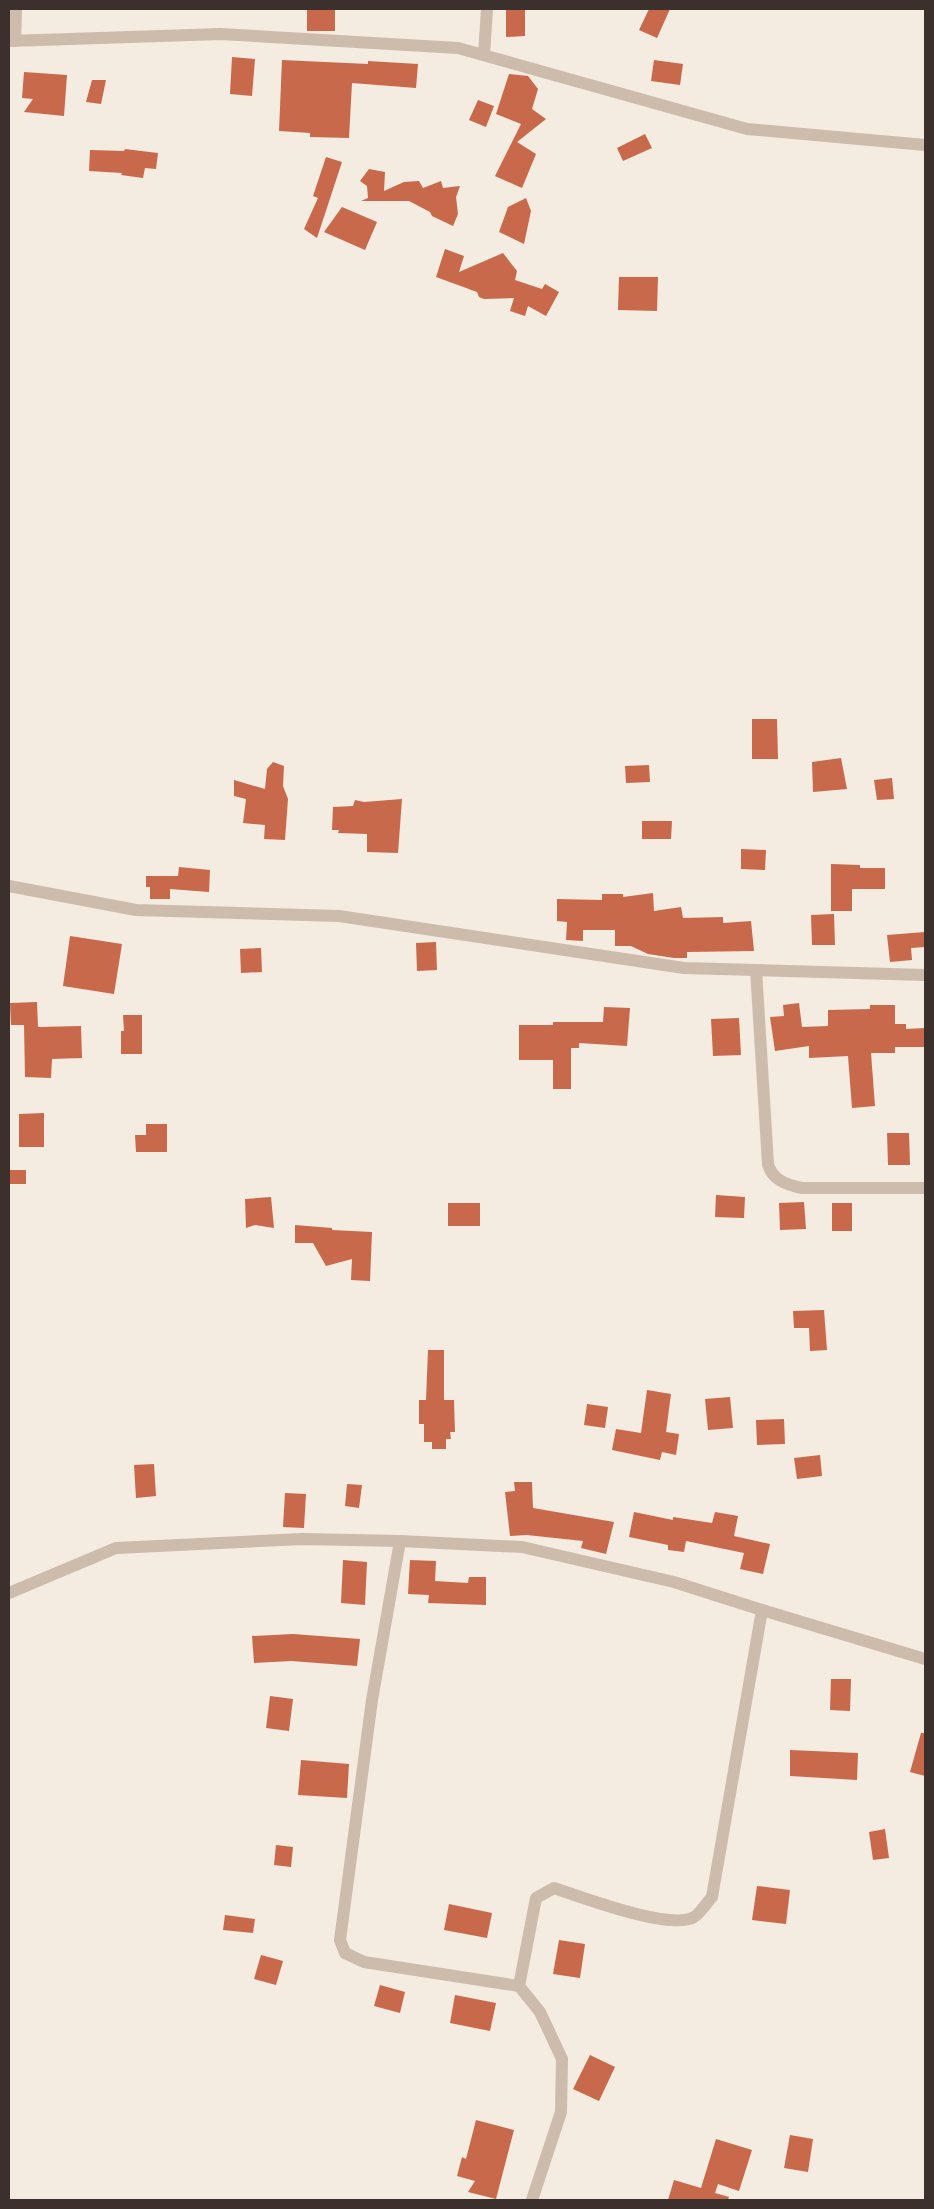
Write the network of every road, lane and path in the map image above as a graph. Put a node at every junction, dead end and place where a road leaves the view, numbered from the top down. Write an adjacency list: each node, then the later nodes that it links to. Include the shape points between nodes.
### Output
1 (16, 9): 3 (street)
2 (486, 9): 4 (street)
3 (12, 41): 4 (street, via 220,34 458,48)
4 (484, 55): 5 (street, via 747,129)
5 (925, 145)
6 (9, 886): 7 (street, via 136,910 339,916 684,968)
7 (756, 970): 8 (street); 9 (street, via 771,1173 783,1182 802,1188)
8 (925, 975)
9 (925, 1188)
10 (400, 1541): 11 (street, via 303,1539 116,1548); 12 (street, via 522,1548 674,1582); 14 (street, via 372,1700 340,1940 345,1953 364,1962)
11 (9, 1593)
12 (762, 1610): 13 (street); 14 (street, via 712,1897 694,1917 673,1921 652,1918 554,1888 545,1892 536,1898)
13 (925, 1659)
14 (520, 1986): 15 (street, via 540,2012 562,2058 561,2112)
15 (532, 2200)

